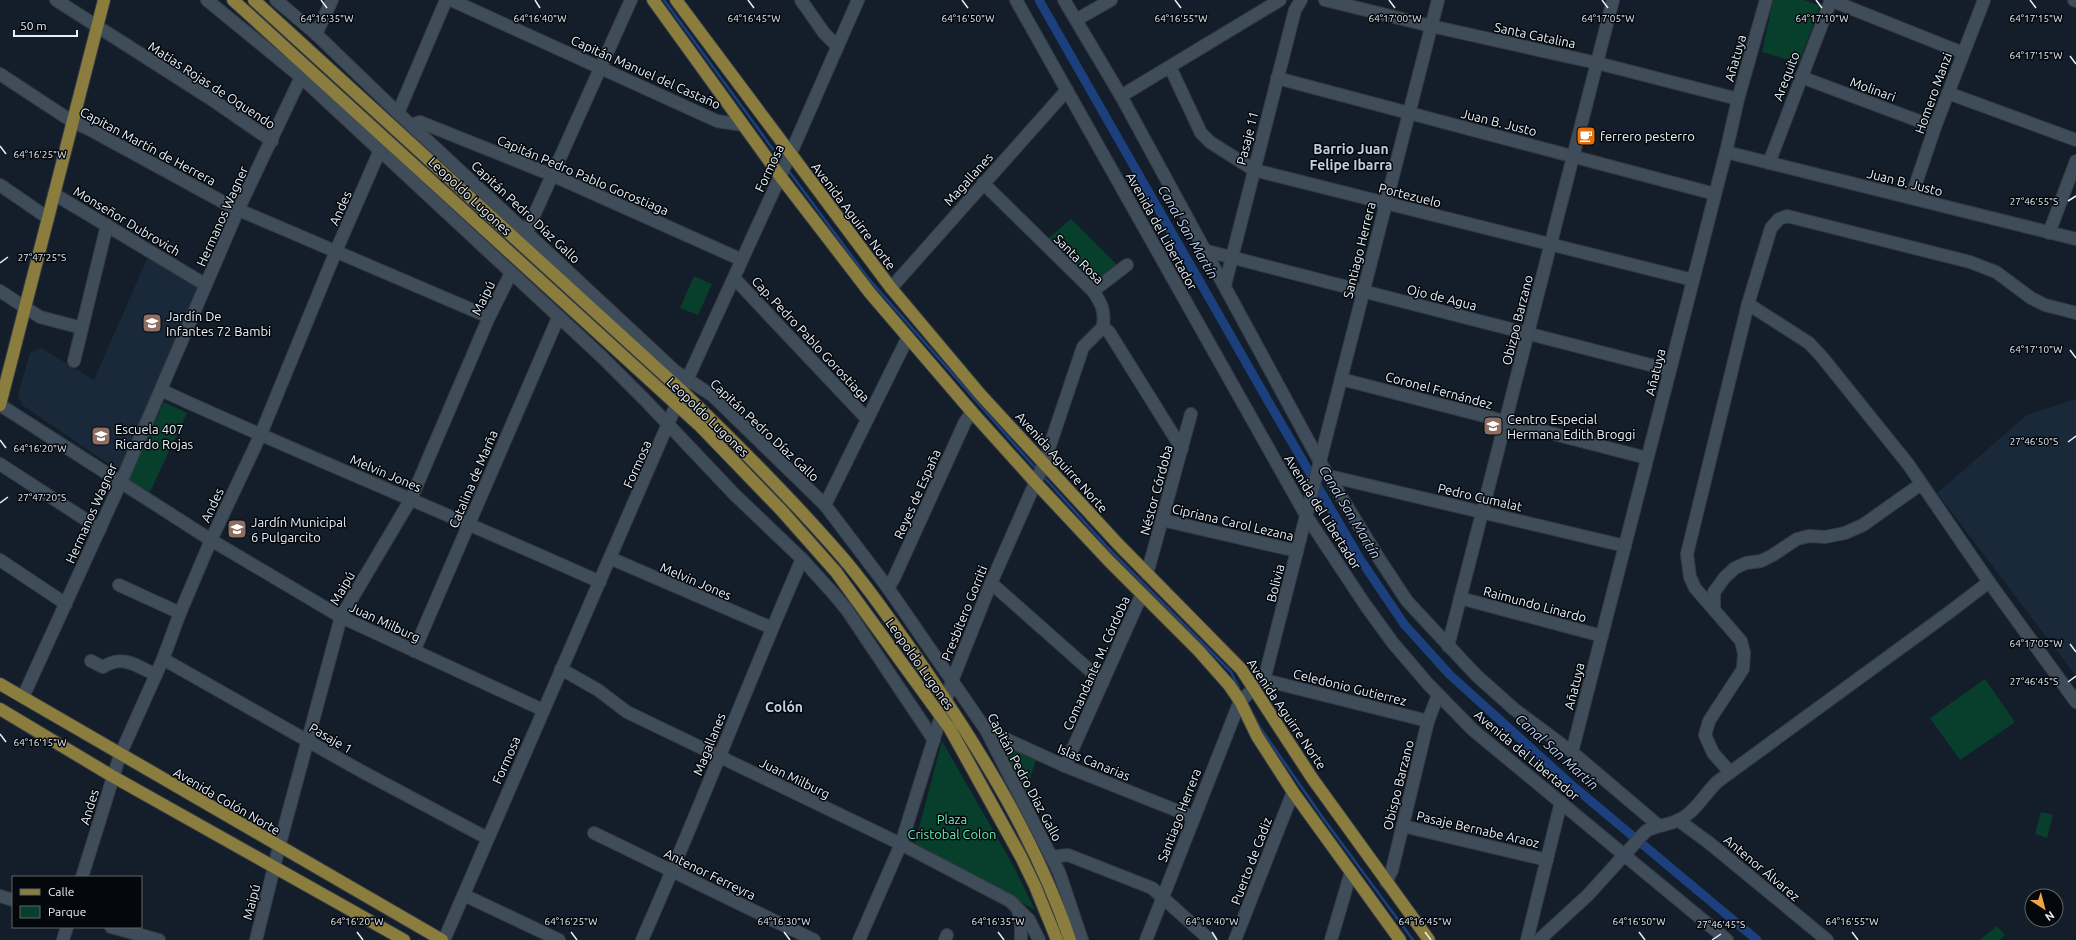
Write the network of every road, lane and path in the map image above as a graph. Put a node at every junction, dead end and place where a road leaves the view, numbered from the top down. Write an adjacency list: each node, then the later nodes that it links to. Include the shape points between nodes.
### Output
1 (56, 0): 28 (street, Matias Rojas de Oquendo)
2 (104, 0): 28 (main road)
3 (207, 0): 36 (street)
4 (233, 0): 102 (main road, Leopoldo Lugones)
5 (254, 0): 100 (main road, Leopoldo Lugones)
6 (276, 0): 29 (street, Capitán Pedro Díaz Gallo)
7 (332, 0): 29 (street)
8 (446, 0): 43 (street)
9 (451, 0): 34 (street, Capitán Manuel del Castaño)
10 (631, 0): 34 (street)
11 (653, 0): 47 (main road, Avenida Aguirre Norte)
12 (676, 0): 56 (main road, Avenida Aguirre Norte)
13 (801, 0): 30 (street, via 824,33)
14 (858, 0): 30 (street, Formosa)
15 (1016, 0): 39 (street, Avenida del Libertador)
16 (1064, 0): 26 (street, Avenida del Libertador)
17 (1111, 0): 26 (street)
18 (1280, 0): 33 (street)
19 (1301, 0): 38 (street, Pasaje 11, via 1295,10)
20 (1325, 0): 27 (street, Santa Catalina)
21 (1438, 0): 27 (street, Santiago Herrera)
22 (1613, 0): 32 (street, Obizpo Barzano)
23 (1766, 0): 42 (street, Añatuya)
24 (1830, 0): 31 (street); 37 (street, Arequito)
25 (1984, 0): 31 (street, Homero Manzi)
26 (1076, 20): 41 (street, Avenida del Libertador)
27 (1431, 26): 32 (street, Santa Catalina); 44 (street, Santiago Herrera)
28 (97, 27): 45 (main road); 50 (street, Matias Rojas de Oquendo)
29 (316, 34): 43 (street, Capitán Pedro Díaz Gallo)
30 (837, 46): 56 (street, Formosa)
31 (1963, 53): 40 (street, Homero Manzi)
32 (1597, 63): 42 (street, Santa Catalina); 53 (street, Obizpo Barzano)
33 (1170, 67): 41 (street); 57 (street, Portezuelo, via 1201,133 1210,142)
34 (601, 68): 47 (street, Capitán Manuel del Castaño, via 718,120); 58 (street)
35 (0, 74): 45 (street, Capitan Martín de Herrera)
36 (301, 77): 50 (street, Hermanos Wagner); 51 (street)
37 (1801, 77): 48 (street, Molinari); 55 (street, Arequito)
38 (1277, 78): 44 (street, Juan B. Justo); 57 (street, Pasaje 11)
39 (1067, 90): 59 (street, Magallanes); 120 (street, Avenida del Libertador)
40 (1948, 93): 48 (street, Homero Manzi); 49 (street)
41 (1121, 96): 73 (street, Avenida del Libertador)
42 (1738, 99): 52 (street, Añatuya)
43 (398, 113): 46 (street, Capitán Pedro Díaz Gallo)
44 (1409, 114): 53 (street, Juan B. Justo); 64 (street, Santiago Herrera)
45 (73, 122): 61 (main road); 65 (street, Capitan Martín de Herrera)
46 (411, 125): 58 (street, Capitán Pedro Pablo Gorostiaga, via 420,122); 68 (street, Capitán Pedro Díaz Gallo)
47 (743, 125): 56 (main road, Avenida Aguirre Norte)
48 (1935, 127): 63 (street, Homero Manzi)
49 (2076, 140)
50 (272, 141): 65 (street, Hermanos Wagner)
51 (380, 150): 72 (street, Andes); 77 (street)
52 (1726, 152): 55 (street, Juan B. Justo); 62 (street, Añatuya)
53 (1572, 155): 62 (street, Juan B. Justo); 71 (street, Obizpo Barzano)
54 (2076, 161): 69 (street)
55 (1768, 163): 63 (street, Juan B. Justo)
56 (785, 166): 75 (street, Formosa); 82 (main road, Avenida Aguirre Norte); 94 (main road, Avenida Aguirre Norte, via 870,292)
57 (1254, 170): 64 (street, Portezuelo); 74 (street, Pasaje 11)
58 (552, 175): 68 (street); 75 (street, Capitán Pedro Pablo Gorostiaga)
59 (983, 183): 82 (street, Magallanes); 84 (street, Santa Rosa)
60 (0, 185): 66 (street)
61 (54, 194): 66 (main road); 67 (street, Monseñor Dubrovich)
62 (1715, 194): 79 (street, Añatuya)
63 (1911, 198): 69 (street, Juan B. Justo)
64 (1386, 203): 71 (street, Portezuelo); 85 (street, Santiago Herrera)
65 (238, 210): 72 (street, Capitan Martín de Herrera); 80 (street, Hermanos Wagner)
66 (48, 218): 87 (main road)
67 (107, 225): 80 (street, Monseñor Dubrovich); 92 (street)
68 (527, 231): 98 (street, Capitán Pedro Díaz Gallo)
69 (2049, 232): 70 (street, Juan B. Justo)
70 (2076, 239)
71 (1550, 244): 79 (street, Portezuelo); 93 (street, Obizpo Barzano)
72 (336, 251): 89 (street, Capitan Martín de Herrera); 108 (street, Andes)
73 (1207, 251): 74 (street, Ojo de Agua); 81 (street, Avenida del Libertador)
74 (1232, 258): 81 (street, Pasaje 11); 85 (street, Ojo de Agua)
75 (742, 260): 78 (street, Formosa)
76 (1127, 265): 84 (street)
77 (511, 273): 89 (street, Maipú); 90 (street)
78 (734, 278): 98 (street, Formosa); 105 (street, Cap. Pedro Pablo Gorostiaga)
79 (1693, 280): 96 (street, Añatuya)
80 (206, 284): 99 (street, Hermanos Wagner)
81 (1225, 285): 111 (street, Avenida del Libertador)
82 (891, 288): 113 (main road, Avenida Aguirre Norte, via 980,394)
83 (0, 291): 87 (street)
84 (1093, 291): 91 (street, Santa Rosa, via 1102,304)
85 (1363, 291): 93 (street, Ojo de Agua); 97 (street, Santiago Herrera)
86 (1748, 304): 88 (street, via 1771,228 1779,219 1787,216 1970,262 1996,272 2031,298 2045,305); 116 (street, via 1809,343); 139 (street, via 1687,554 1687,566 1693,582)
87 (25, 307): 92 (street, via 40,317); 101 (main road)
88 (2076, 313)
89 (488, 317): 117 (street, Maipú)
90 (558, 318): 107 (street, via 602,357); 122 (street, Catalina de Marña)
91 (1103, 326): 109 (street); 113 (street, Presbítero Gorriti, via 1083,347)
92 (82, 328): 95 (street)
93 (1528, 334): 96 (street, Ojo de Agua); 106 (street, Obizpo Barzano)
94 (908, 337): 103 (main road, Avenida Aguirre Norte); 105 (street)
95 (74, 361)
96 (1670, 370): 110 (street, Añatuya)
97 (1341, 379): 106 (street, Coronel Fernández); 111 (street, Santiago Herrera)
98 (687, 380): 100 (street, Formosa); 118 (street, Capitán Pedro Díaz Gallo, via 712,396)
99 (161, 390): 108 (street, Melvin Jones); 115 (street, Hermanos Wagner)
100 (682, 392): 102 (street, Formosa); 157 (main road, Leopoldo Lugones, via 732,440 844,558 879,603)
101 (0, 405): 115 (street, Juan Milburg)
102 (677, 405): 107 (street, Formosa); 162 (main road, Leopoldo Lugones, via 782,511 836,572)
103 (972, 412): 113 (main road, Avenida Aguirre Norte); 135 (street, Reyes de España, via 965,422)
104 (1191, 414): 109 (street, Néstor Córdoba)
105 (867, 419): 118 (street)
106 (1506, 422): 110 (street, Coronel Fernández); 119 (street, Obizpo Barzano)
107 (669, 426): 127 (street, Formosa); 128 (street, via 734,494)
108 (260, 436): 117 (street, Melvin Jones); 124 (street, Andes)
109 (1182, 449): 121 (street, Néstor Córdoba)
110 (1647, 458): 125 (street, Añatuya)
111 (1320, 462): 114 (street, Avenida del Libertador); 120 (street, Bolivia)
112 (0, 464): 123 (street)
113 (1039, 473): 130 (main road, Avenida Aguirre Norte); 133 (street, Presbítero Gorriti); 136 (main road, Avenida Aguirre Norte)
114 (1329, 476): 119 (street, Pedro Cumalat); 144 (street, Avenida del Libertador, via 1407,601)
115 (121, 482): 123 (street, Hermanos Wagner); 124 (street, Juan Milburg)
116 (1921, 484): 132 (street); 139 (street, via 1863,525 1845,533 1796,539 1761,561 1735,568 1714,592)
117 (411, 499): 122 (street, Melvin Jones); 141 (street, Maipú)
118 (825, 505): 135 (street, Capitán Pedro Díaz Gallo)
119 (1482, 512): 125 (street, Pedro Cumalat); 137 (street, Obizpo Barzano)
120 (1307, 517): 126 (street, Bolivia); 155 (street, Avenida del Libertador, via 1393,643)
121 (1162, 520): 126 (street, Cipriana Carol Lezana); 130 (street, Néstor Córdoba)
122 (469, 523): 131 (street, Melvin Jones); 145 (street, Catalina de Marña)
123 (100, 529): 138 (street, Hermanos Wagner)
124 (211, 540): 140 (street, Andes); 141 (street, Juan Milburg)
125 (1625, 546): 143 (street, Añatuya)
126 (1297, 552): 150 (street, Bolivia)
127 (610, 558): 131 (street, Formosa); 142 (street, Melvin Jones)
128 (802, 559): 142 (street, Magallanes); 166 (street, via 847,610)
129 (0, 560): 138 (street)
130 (1147, 574): 154 (main road, Avenida Aguirre Norte, via 1234,660)
131 (600, 582): 148 (street, Formosa)
132 (1989, 582): 159 (street); 171 (street)
133 (991, 583): 151 (street, Presbítero Gorriti); 152 (street)
134 (119, 585): 140 (street)
135 (888, 588): 151 (street, Capitán Pedro Díaz Gallo)
136 (1142, 594): 152 (street, Comandante M. Córdoba); 158 (main road, Avenida Aguirre Norte, via 1198,650)
137 (1460, 598): 143 (street, Raimundo Linardo); 144 (street, Obizpo Barzano)
138 (66, 604): 156 (street, Hermanos Wagner)
139 (1714, 609): 171 (street, via 1741,641 1744,653 1744,669 1709,721 1705,735 1713,753)
140 (180, 612): 146 (street, Andes)
141 (341, 618): 145 (street, Juan Milburg); 165 (street, Maipú)
142 (772, 628): 169 (street, Magallanes)
143 (1602, 636): 167 (street, Añatuya)
144 (1448, 646): 167 (street, Avenida del Libertador, via 1514,709)
145 (414, 651): 161 (street, Juan Milburg)
146 (163, 659): 149 (street, Andes); 165 (street, Pasaje 1)
147 (91, 661): 149 (street, via 103,667 118,660 126,661)
148 (561, 669): 161 (street, Formosa); 169 (street, Juan Milburg, via 598,690 627,712)
149 (156, 675): 168 (street, Andes)
150 (1264, 680): 154 (street); 163 (street, Celedonio Gutierrez)
151 (952, 681): 157 (street, Presbítero Gorriti); 164 (street, Capitán Pedro Díaz Gallo)
152 (1103, 682): 170 (street, Comandante M. Córdoba)
153 (0, 684): 156 (main road, Avenida Colón Norte)
154 (1255, 688): 158 (street); 190 (main road, Avenida Aguirre Norte, via 1312,778)
155 (1438, 695): 163 (street, Obispo Barzano); 174 (street, Avenida del Libertador, via 1473,730)
156 (23, 697): 168 (main road, Avenida Colón Norte)
157 (946, 701): 162 (street, Presbítero Gorriti); 210 (main road, Leopoldo Lugones, via 1010,805 1050,887)
158 (1240, 701): 173 (main road, Avenida Aguirre Norte, via 1257,736); 175 (street, Santiago Herrera)
159 (2076, 702)
160 (0, 709): 172 (main road)
161 (543, 710): 180 (street, Formosa)
162 (941, 717): 166 (street, Presbítero Gorriti); 209 (main road, Leopoldo Lugones, via 1021,857)
163 (1428, 721): 178 (street, Obispo Barzano)
164 (986, 730): 170 (street, Islas Canarias); 184 (street, Capitán Pedro Díaz Gallo)
165 (308, 740): 180 (street, Pasaje 1); 182 (street, Maipú)
166 (934, 740): 181 (street, Presbítero Gorriti)
167 (1572, 752): 177 (street, Avenida del Libertador)
168 (120, 755): 172 (street, Andes); 182 (main road, Avenida Colón Norte)
169 (719, 757): 181 (street, Juan Milburg); 187 (street, Magallanes)
170 (1065, 766): 175 (street, Islas Canarias)
171 (1730, 772): 176 (street, via 1707,791 1690,812)
172 (112, 776): 186 (main road); 189 (street, Andes)
173 (1293, 792): 188 (main road, Avenida Aguirre Norte); 214 (street, Puerto de Cadiz)
174 (1561, 802): 183 (street, Avenida del Libertador); 185 (street)
175 (1193, 817): 192 (street, Santiago Herrera)
176 (1678, 820): 177 (street); 221 (street, Antenor Álvarez)
177 (1658, 825): 183 (street, via 1646,831)
178 (1403, 826): 185 (street, Pasaje Bernabe Araoz); 190 (street, Obispo Barzano, via 1392,870)
179 (594, 833): 187 (street, Antenor Ferreyra)
180 (487, 838): 191 (street, Formosa)
181 (901, 844): 195 (street, Juan Milburg, via 1010,901); 206 (street, Presbítero Gorriti)
182 (279, 847): 186 (street, Maipú); 202 (main road, Avenida Colón Norte)
183 (1627, 851): 219 (street, via 1588,895); 220 (street, Avenida del Libertador)
184 (1052, 857): 192 (street, via 1068,855 1152,888); 211 (street, Capitán Pedro Díaz Gallo)
185 (1547, 860): 218 (street)
186 (275, 868): 200 (street, Maipú); 201 (main road)
187 (673, 872): 204 (street, Magallanes); 205 (street, Antenor Ferreyra)
188 (1352, 872): 215 (street); 216 (main road, Avenida Aguirre Norte)
189 (82, 876)
190 (1386, 882): 217 (main road, Avenida Aguirre Norte)
191 (464, 895): 202 (street, Formosa); 203 (street)
192 (1163, 895): 212 (street, Santiago Herrera); 213 (street)
193 (0, 896): 194 (street)
194 (12, 900)
195 (1018, 909): 207 (street); 208 (street, Juan Milburg, via 1029,920)
196 (67, 928): 198 (street)
197 (115, 928): 199 (street)
198 (63, 940)
199 (159, 940)
200 (256, 940)
201 (404, 940)
202 (443, 940)
203 (559, 940)
204 (642, 940)
205 (814, 940)
206 (859, 940)
207 (1021, 940)
208 (1040, 940)
209 (1057, 940)
210 (1070, 940)
211 (1082, 940)
212 (1146, 940)
213 (1210, 940)
214 (1236, 940)
215 (1331, 940)
216 (1400, 940)
217 (1429, 940)
218 (1527, 940)
219 (1540, 940)
220 (1728, 940)
221 (1826, 940)

